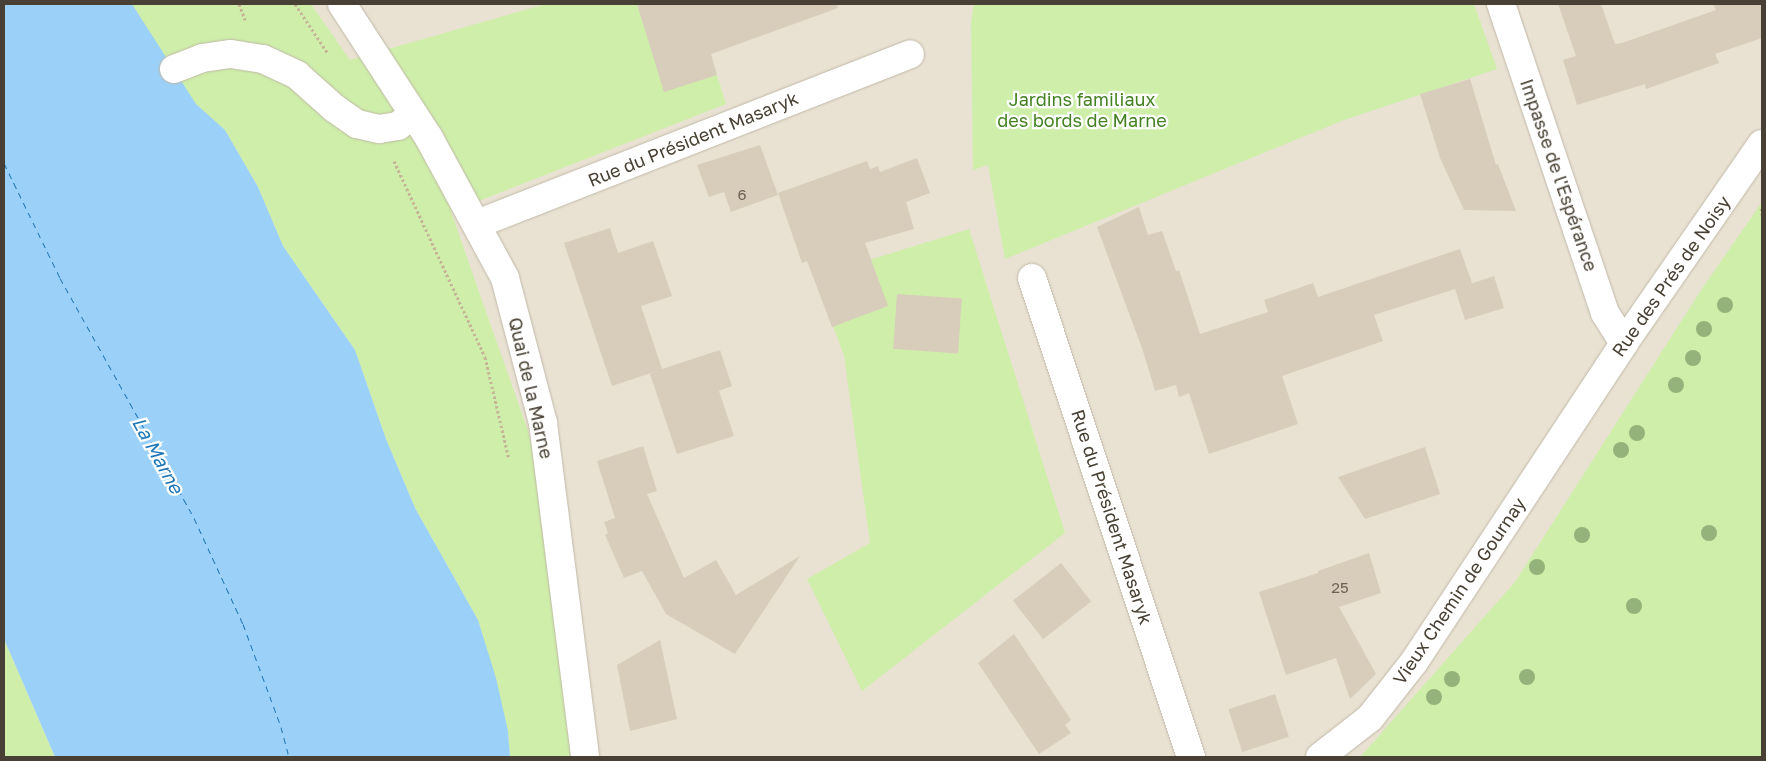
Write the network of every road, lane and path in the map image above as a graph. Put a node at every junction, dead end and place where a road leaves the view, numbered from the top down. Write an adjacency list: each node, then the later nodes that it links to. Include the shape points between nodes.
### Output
1 (295, 4): 5 (path)
2 (342, 4): 7 (street, Quai de la Marne)
3 (1501, 4): 12 (street, Impasse de l'Espérance, via 1605,313)
4 (910, 54): 10 (street, Rue du Président Masaryk)
5 (330, 56)
6 (174, 69): 8 (street, via 202,58 231,54 263,59 297,75 357,124)
7 (413, 114): 8 (street, via 398,126); 10 (street, Quai de la Marne)
8 (379, 129): 14 (path, via 485,357)
9 (1762, 144): 12 (street, Rue des Prés de Noisy)
10 (477, 224): 15 (street, Quai de la Marne, via 505,278 543,423)
11 (1032, 278): 16 (street, Rue du Président Masaryk)
12 (1624, 343): 13 (street, Rue des Prés de Noisy)
13 (1582, 410): 17 (street, Vieux Chemin de Gournay, via 1414,662 1370,718)
14 (510, 461)
15 (585, 757)
16 (1191, 757)
17 (1320, 757)

